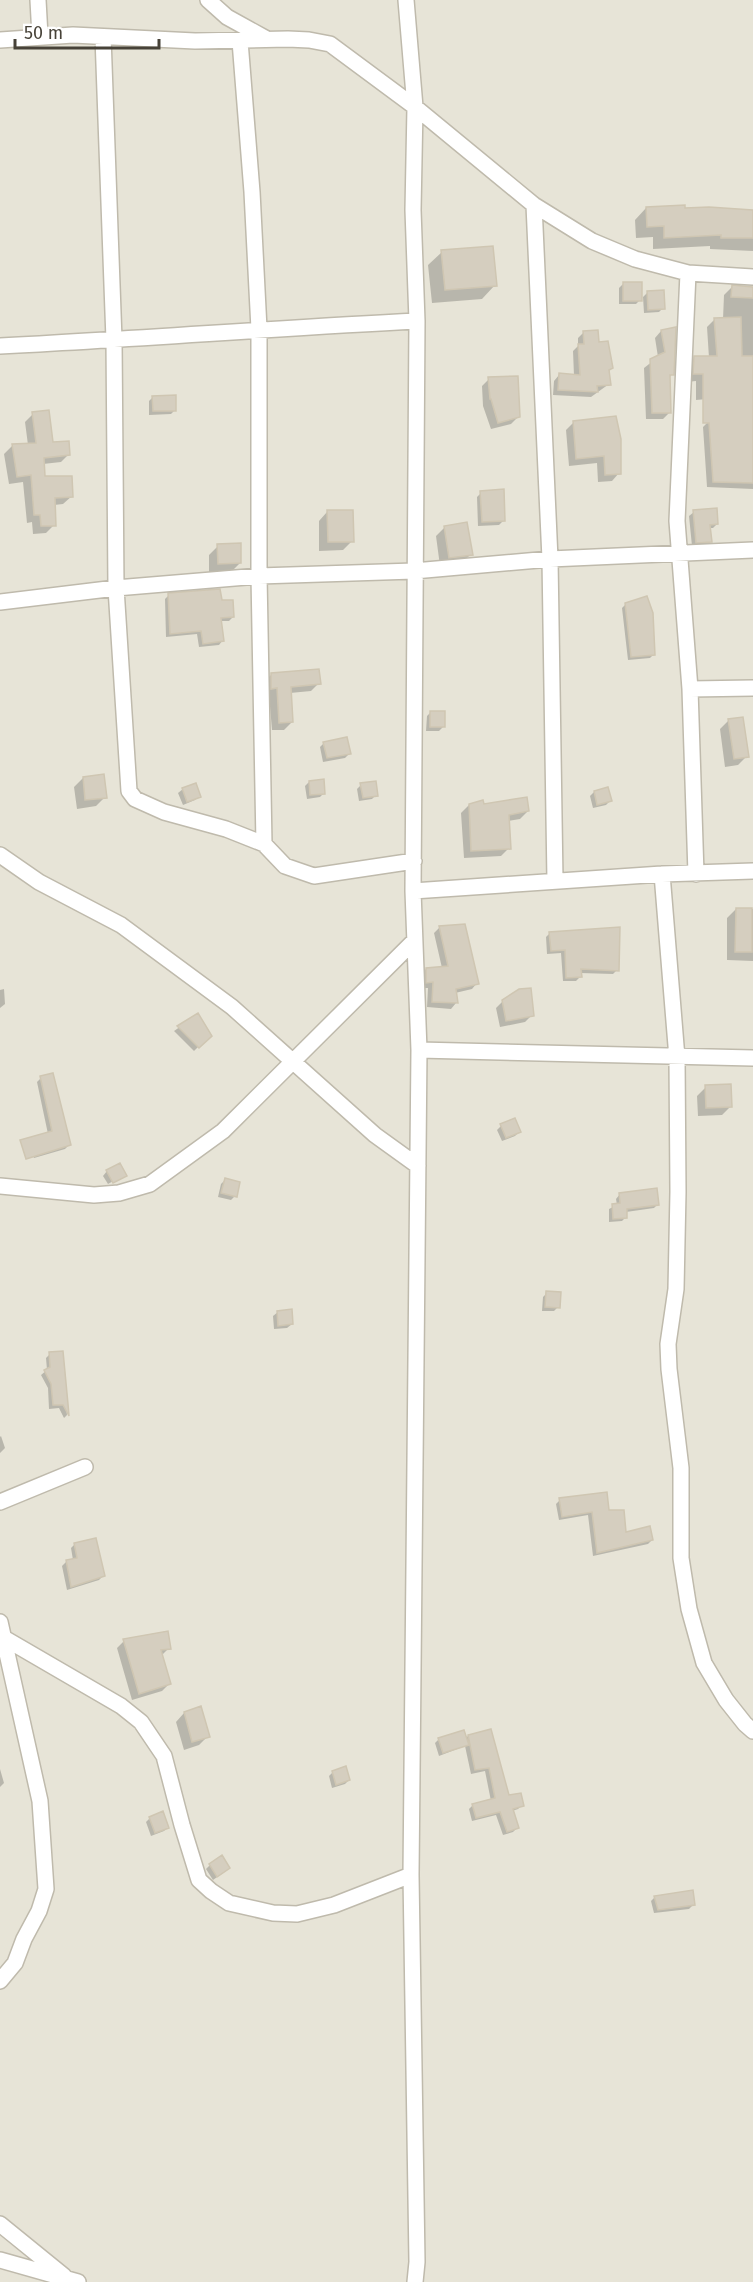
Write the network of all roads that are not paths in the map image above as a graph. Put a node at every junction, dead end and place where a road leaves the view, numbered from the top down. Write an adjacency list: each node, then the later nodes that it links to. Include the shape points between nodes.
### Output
1 (38, 0): 4 (street)
2 (208, 0): 6 (street, via 227,17)
3 (406, 0): 9 (street)
4 (40, 36): 5 (street); 7 (street)
5 (103, 37): 8 (street); 15 (street)
6 (265, 38): 8 (street); 9 (street, via 330,44)
7 (0, 40)
8 (240, 41): 14 (street)
9 (415, 106): 10 (street); 13 (street)
10 (534, 205): 11 (street, via 592,242); 19 (street)
11 (688, 273): 12 (street); 18 (street)
12 (753, 278)
13 (417, 321): 14 (street); 20 (street)
14 (259, 329): 15 (street); 21 (street)
15 (114, 340): 16 (street); 22 (street)
16 (0, 346)
17 (753, 550): 18 (street)
18 (678, 553): 19 (street); 25 (street)
19 (550, 559): 20 (street); 32 (street)
20 (414, 571): 21 (street); 28 (street)
21 (259, 576): 22 (street); 26 (street)
22 (116, 588): 23 (street); 26 (street, via 129,791 135,799 164,812)
23 (0, 602)
24 (753, 688): 25 (street)
25 (690, 690): 31 (street)
26 (264, 844): 28 (street, via 285,866 314,876)
27 (0, 855): 38 (street, via 39,882 121,925 232,1007)
28 (414, 861): 33 (street)
29 (753, 871): 31 (street)
30 (662, 874): 31 (street); 32 (street); 36 (street)
31 (696, 874)
32 (555, 881): 33 (street)
33 (413, 891): 34 (street)
34 (413, 942): 35 (street); 38 (street)
35 (419, 1050): 36 (street); 39 (street)
36 (677, 1058): 37 (street); 45 (street, via 676,1289 668,1344 681,1468 681,1558 704,1664 726,1700)
37 (753, 1058)
38 (292, 1063): 39 (street, via 375,1135); 40 (street, via 223,1131 150,1184 120,1193 94,1195)
39 (418, 1166): 46 (street)
40 (0, 1186)
41 (85, 1467): 42 (street)
42 (0, 1502)
43 (0, 1622): 44 (street)
44 (4, 1638): 46 (street, via 121,1706 141,1722 164,1756 199,1880 229,1903 297,1914 334,1905); 47 (street, via 40,1801 46,1889 15,1963)
45 (753, 1731)
46 (411, 1875): 51 (street)
47 (0, 1981)
48 (0, 2224): 50 (street)
49 (0, 2260): 50 (street)
50 (71, 2279)
51 (415, 2282)

